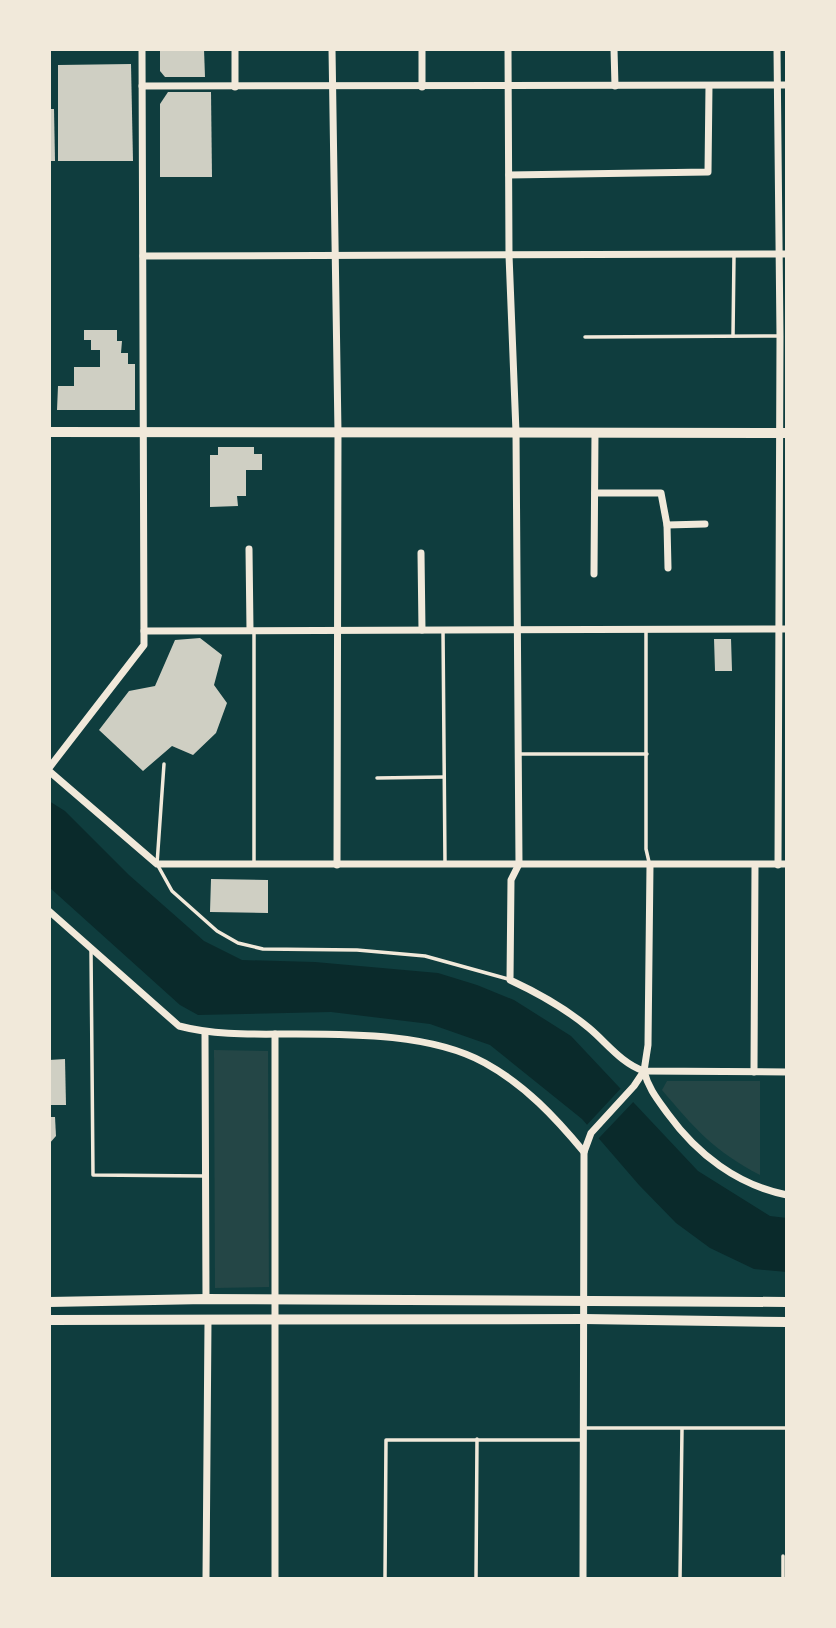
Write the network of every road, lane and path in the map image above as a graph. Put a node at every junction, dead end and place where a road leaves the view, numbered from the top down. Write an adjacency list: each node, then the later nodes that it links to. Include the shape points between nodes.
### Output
1 (142, 49): 10 (street)
2 (235, 49): 13 (street)
3 (332, 49): 16 (street)
4 (422, 49): 14 (street)
5 (508, 49): 15 (street)
6 (614, 49): 11 (street)
7 (777, 49): 8 (street)
8 (778, 85): 9 (street); 12 (street); 19 (street)
9 (787, 85)
10 (142, 86): 13 (street); 21 (street)
11 (615, 86): 12 (street); 15 (street)
12 (709, 86): 17 (street, via 708,172)
13 (235, 87): 16 (street)
14 (422, 87): 15 (street); 16 (street)
15 (508, 87): 17 (street)
16 (333, 88): 22 (street)
17 (509, 175): 20 (street)
18 (734, 254): 19 (street); 20 (street); 24 (lane)
19 (783, 254): 25 (street)
20 (509, 255): 22 (street); 29 (street)
21 (143, 256): 22 (street); 27 (street)
22 (335, 256): 28 (street)
23 (585, 337): 24 (lane)
24 (733, 337): 25 (lane)
25 (780, 337): 31 (street)
26 (49, 432): 27 (street)
27 (143, 432): 28 (street); 46 (street)
28 (338, 432): 29 (street); 41 (street)
29 (516, 432): 30 (street); 44 (street)
30 (595, 432): 31 (street); 32 (street)
31 (783, 433): 39 (street)
32 (595, 493): 34 (street, via 661,493); 38 (street)
33 (705, 524): 34 (street)
34 (667, 525): 37 (street)
35 (249, 549): 40 (street)
36 (421, 553): 42 (street)
37 (668, 568)
38 (594, 574)
39 (783, 629): 45 (street); 59 (street)
40 (252, 630): 41 (street); 46 (street); 54 (lane)
41 (338, 630): 42 (street); 55 (street)
42 (422, 630): 43 (street)
43 (443, 630): 44 (street); 51 (lane)
44 (516, 630): 45 (street); 47 (street)
45 (646, 630): 48 (lane)
46 (144, 631): 50 (street, via 144,645)
47 (518, 754): 48 (lane); 56 (street)
48 (647, 754): 57 (lane, via 646,849)
49 (164, 764): 53 (lane)
50 (49, 769): 53 (street)
51 (444, 777): 52 (lane); 60 (lane)
52 (377, 778)
53 (157, 863): 54 (street); 63 (lane, via 172,891 217,931 238,943 263,949 425,956)
54 (254, 864): 55 (street)
55 (337, 864): 60 (street)
56 (519, 864): 57 (street); 60 (street); 63 (street, via 511,880)
57 (650, 864): 58 (street); 66 (street, via 648,1045)
58 (755, 864): 59 (street); 67 (street)
59 (783, 864)
60 (445, 865)
61 (49, 911): 62 (street)
62 (92, 949): 64 (street, via 179,1026); 70 (lane, via 93,1175)
63 (510, 980): 66 (street, via 545,997 588,1027 630,1066)
64 (205, 1033): 65 (street); 70 (street)
65 (275, 1034): 69 (street, via 352,1034 416,1041 484,1062 554,1115); 73 (street)
66 (643, 1071): 67 (street); 69 (street, via 591,1133); 71 (street, via 648,1086 682,1134 706,1157 738,1177)
67 (754, 1072): 68 (street)
68 (787, 1072)
69 (584, 1152): 75 (street)
70 (205, 1176): 72 (street)
71 (787, 1195)
72 (206, 1299): 73 (main road); 74 (main road)
73 (274, 1299): 75 (main road); 77 (street)
74 (51, 1301)
75 (584, 1301): 76 (main road); 78 (street)
76 (787, 1302)
77 (274, 1320): 78 (main road); 80 (main road); 89 (street)
78 (584, 1320): 81 (main road); 82 (street)
79 (51, 1321): 80 (main road)
80 (208, 1321): 88 (street)
81 (787, 1322)
82 (584, 1428): 84 (lane); 86 (street)
83 (787, 1428): 84 (lane)
84 (682, 1429): 93 (lane)
85 (477, 1439): 86 (lane); 90 (lane, via 386,1440); 91 (lane)
86 (584, 1440): 92 (street)
87 (783, 1556): 94 (lane)
88 (206, 1579)
89 (275, 1579)
90 (385, 1579)
91 (476, 1579)
92 (583, 1579)
93 (680, 1579)
94 (783, 1579)

